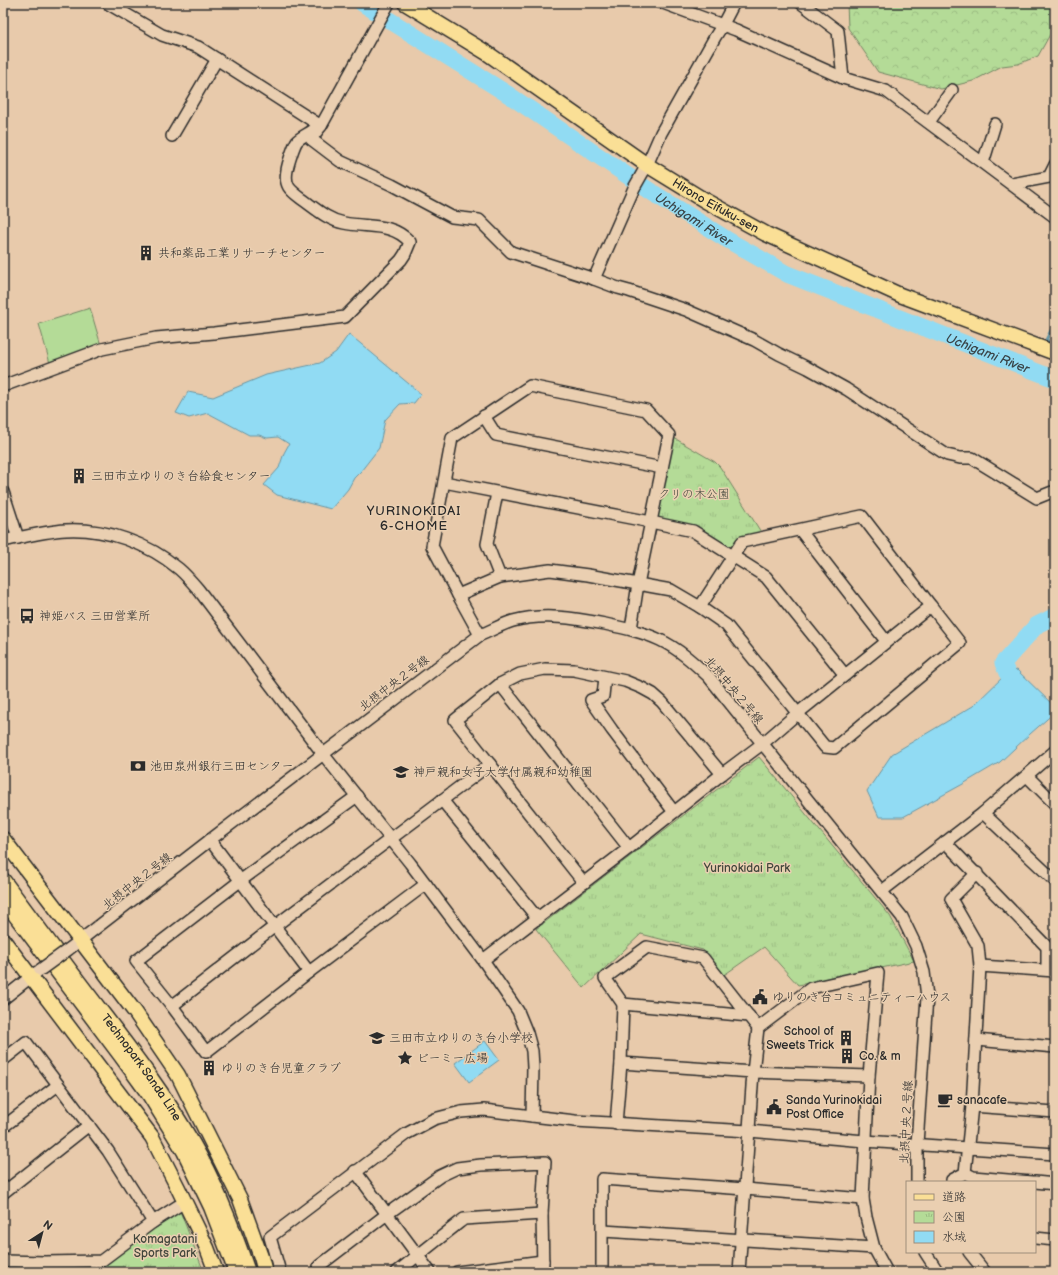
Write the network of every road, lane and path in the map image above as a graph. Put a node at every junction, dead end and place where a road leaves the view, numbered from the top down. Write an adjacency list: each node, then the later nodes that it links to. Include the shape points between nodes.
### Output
1 (106, 3): 8 (street, via 162,35 198,47)
2 (389, 3): 13 (street)
3 (405, 3): 16 (main road, Hirono Eifuku-sen, via 487,53)
4 (663, 3): 7 (street)
5 (734, 3): 7 (street)
6 (801, 3): 9 (street, via 838,31)
7 (722, 26): 9 (street); 16 (street, via 661,133)
8 (217, 59): 13 (street); 14 (street)
9 (843, 78): 11 (street, via 886,92)
10 (952, 90): 11 (street)
11 (929, 122): 15 (street)
12 (995, 124): 15 (street)
13 (320, 126): 20 (street, via 310,140 340,161 452,217 479,220 510,252); 22 (street, via 297,142 287,165 286,184 293,193 328,218 344,223 392,229 410,242 401,260 345,318 156,338 102,349)
14 (172, 136)
15 (983, 163): 18 (street)
16 (647, 165): 20 (street, via 634,188); 21 (main road, Hirono Eifuku-sen, via 766,234 900,295)
17 (1055, 165): 18 (street, via 1050,177)
18 (1012, 184): 19 (street)
19 (1055, 217)
20 (594, 279): 28 (street, via 686,310 754,340 846,389 947,455 972,458 1037,498 1052,492)
21 (1055, 353)
22 (3, 386)
23 (484, 416): 24 (street, via 496,435); 24 (street, via 530,386 646,410 669,435); 25 (street, via 452,438)
24 (662, 468): 29 (street)
25 (444, 482): 27 (street); 36 (street, via 432,546)
26 (3, 492): 31 (street)
27 (497, 493): 29 (street); 34 (street, via 487,544)
28 (1055, 494)
29 (651, 522): 33 (street, via 693,532); 35 (street)
30 (800, 530): 33 (street, via 742,542); 37 (street, via 862,516); 41 (street)
31 (18, 538): 32 (street); 48 (street, via 66,530 122,537 156,553 179,569 209,602)
32 (3, 541)
33 (733, 556): 38 (street); 42 (street, via 766,577)
34 (500, 577): 35 (street, via 550,570); 36 (street)
35 (638, 584): 38 (street, via 670,590); 39 (street)
36 (458, 595): 40 (street)
37 (931, 606): 41 (street); 45 (street, via 960,643 834,748 825,747)
38 (700, 607): 45 (street, via 726,625)
39 (630, 629): 40 (street, 北摂中央２号線, via 557,616 532,617 512,621); 46 (street, 北摂中央２号線, via 661,640 687,656 709,677)
40 (480, 635): 48 (street, 北摂中央２号線)
41 (886, 641): 42 (street)
42 (845, 675): 45 (street)
43 (605, 677): 44 (street, via 574,670 545,669 520,674); 50 (street, via 625,680 662,702); 55 (street, via 603,696 591,700)
44 (500, 684): 49 (street, via 455,720); 61 (street)
45 (798, 713): 46 (street)
46 (762, 744): 50 (street); 68 (street, 北摂中央２号線)
47 (1055, 751): 51 (street)
48 (323, 754): 52 (street); 59 (street, 北摂中央２号線)
49 (490, 764): 53 (street); 66 (street)
50 (722, 774): 55 (street)
51 (1027, 776): 54 (street); 56 (street)
52 (357, 796): 58 (street); 64 (street)
53 (442, 800): 58 (street); 70 (street)
54 (1055, 804)
55 (674, 812): 61 (street)
56 (983, 812): 60 (street); 65 (street)
57 (3, 839): 73 (main road)
58 (391, 839): 67 (street); 71 (street)
59 (210, 840): 64 (street); 73 (street, 北摂中央２号線)
60 (945, 842): 62 (street); 68 (street)
61 (629, 848): 66 (street)
62 (977, 873): 75 (street, via 951,900 978,946); 76 (street, via 1047,947)
63 (3, 880): 128 (main road, Technopark Sanda Line, via 165,1097 194,1144 222,1202)
64 (240, 881): 71 (street); 81 (street, via 136,961)
65 (1055, 881)
66 (584, 883): 70 (street)
67 (426, 884): 74 (street); 77 (street)
68 (882, 891): 99 (street, 北摂中央２号線, via 902,917 916,946 924,972 927,997)
69 (3, 900): 127 (main road, Technopark Sanda Line, via 150,1096 187,1158 211,1206)
70 (538, 919): 74 (street)
71 (275, 926): 77 (street); 81 (street)
72 (3, 940): 78 (main road)
73 (81, 940): 78 (street, 北摂中央２号線, bridge); 129 (main road, via 178,1075 240,1199)
74 (483, 960): 93 (street, via 518,1011 527,1033 533,1067)
75 (980, 966): 76 (street); 84 (street)
76 (1051, 970)
77 (309, 972): 81 (street, via 206,1052)
78 (36, 974): 79 (street); 126 (main road, via 152,1137 207,1248)
79 (3, 999)
80 (624, 1004): 82 (street); 82 (street, via 605,978 647,946 703,958); 87 (street)
81 (172, 1006)
82 (749, 1016): 83 (street)
83 (758, 1028): 88 (street); 89 (street, via 811,988 878,973)
84 (976, 1040): 85 (street); 91 (street)
85 (1055, 1047)
86 (3, 1060): 90 (street, via 26,1042)
87 (621, 1062): 88 (street); 94 (street)
88 (753, 1072): 89 (street); 97 (street)
89 (869, 1076): 98 (street)
90 (58, 1085): 95 (street); 96 (street)
91 (972, 1106): 92 (street); 100 (street)
92 (1055, 1112)
93 (532, 1116): 94 (street); 102 (street, via 484,1110 461,1112 434,1119 406,1134)
94 (616, 1124): 97 (street)
95 (89, 1125): 110 (street); 115 (street)
96 (3, 1127)
97 (749, 1131): 98 (street); 109 (street)
98 (865, 1141): 99 (street); 111 (street)
99 (917, 1144): 100 (street); 104 (street, 北摂中央２号線)
100 (967, 1147): 101 (street); 103 (street)
101 (1055, 1154)
102 (356, 1171): 113 (street); 130 (street, via 270,1237)
103 (965, 1173): 105 (street); 106 (street, via 973,1177)
104 (917, 1181)
105 (952, 1181)
106 (1020, 1181)
107 (1036, 1182): 108 (street)
108 (1055, 1184)
109 (745, 1189): 111 (street); 116 (street, via 602,1179); 119 (street)
110 (3, 1193)
111 (863, 1199): 120 (street)
112 (178, 1206): 115 (street)
113 (387, 1214): 114 (street, via 440,1176 457,1168 544,1162); 123 (street); 131 (street, via 319,1266)
114 (542, 1214): 123 (street, via 464,1219); 125 (street)
115 (152, 1222): 124 (street, via 102,1261)
116 (602, 1231): 119 (street); 135 (street)
117 (1036, 1238): 118 (street)
118 (1055, 1240)
119 (741, 1241): 120 (street); 136 (street)
120 (874, 1248): 137 (street)
121 (926, 1253): 138 (street)
122 (970, 1253): 139 (street)
123 (418, 1256): 132 (street); 133 (street)
124 (3, 1261)
125 (543, 1266): 134 (street)
126 (216, 1272)
127 (236, 1272)
128 (248, 1272)
129 (265, 1272)
130 (280, 1272)
131 (319, 1272)
132 (397, 1272)
133 (430, 1272)
134 (457, 1272)
135 (602, 1272)
136 (739, 1272)
137 (887, 1272)
138 (938, 1272)
139 (985, 1272)

